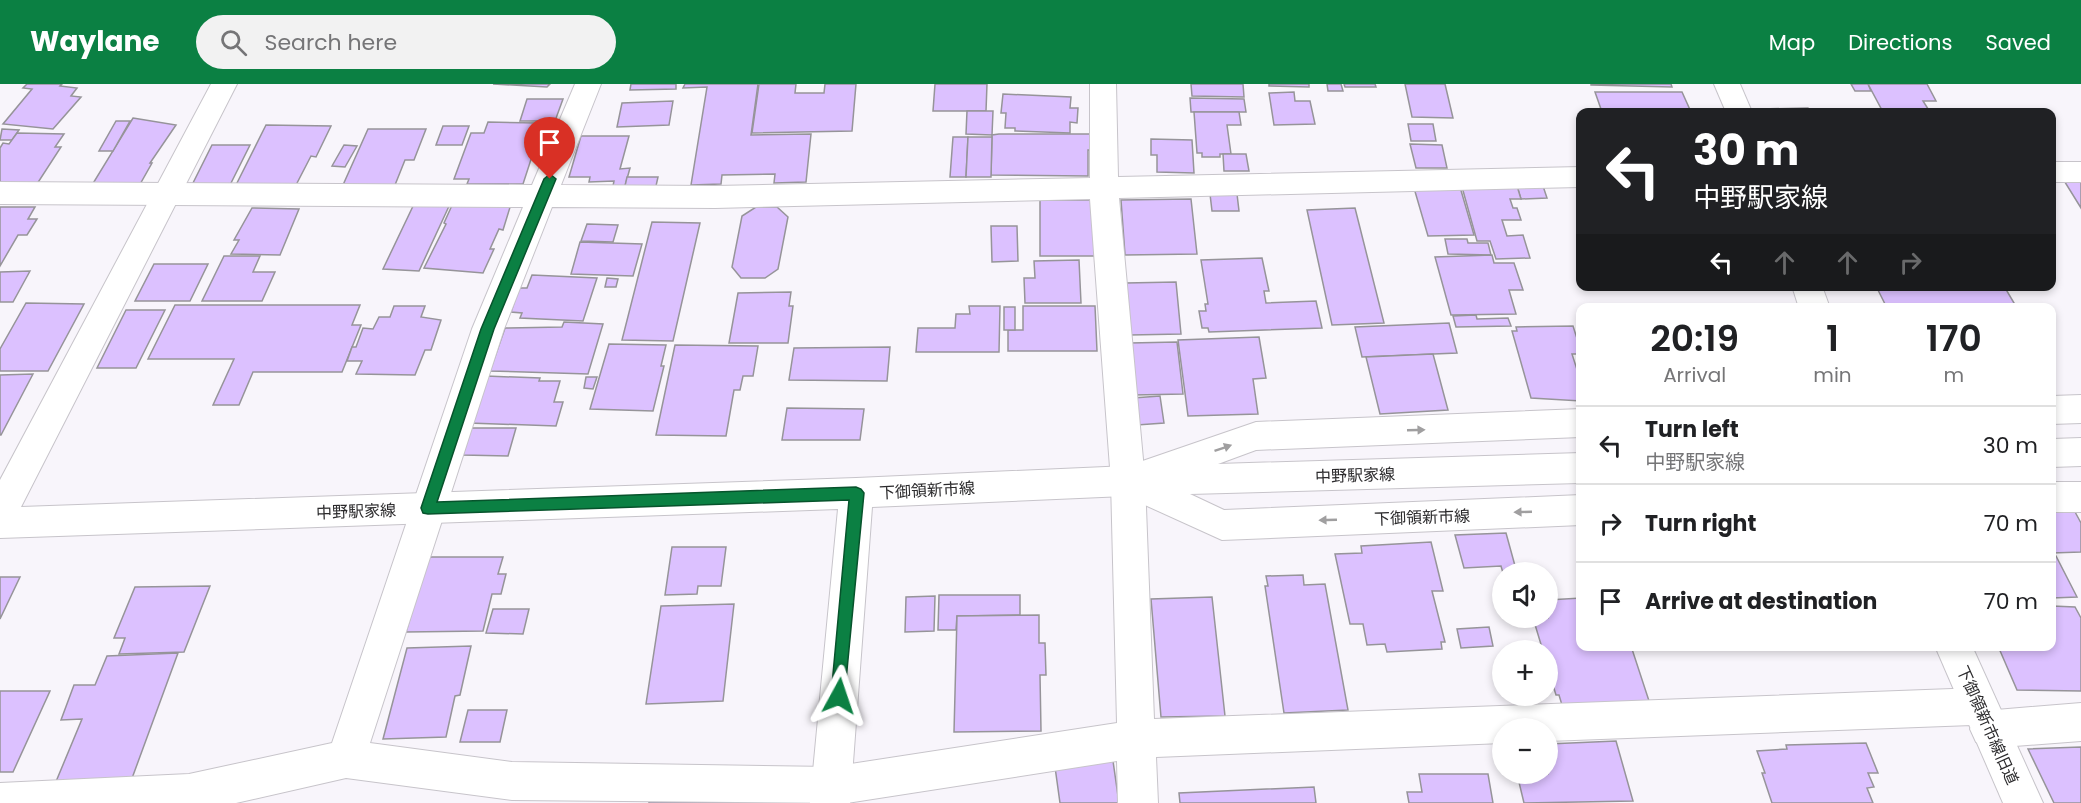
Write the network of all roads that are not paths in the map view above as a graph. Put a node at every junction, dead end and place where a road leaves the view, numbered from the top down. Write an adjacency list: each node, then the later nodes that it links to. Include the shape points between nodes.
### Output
1 (224, 84): 11 (street)
2 (588, 84): 12 (street)
3 (1102, 84): 9 (street)
4 (1727, 84): 5 (street)
5 (1737, 108)
6 (2056, 172): 7 (street)
7 (2081, 172)
8 (1576, 177): 9 (street)
9 (1104, 189): 12 (street); 19 (street)
10 (0, 194): 11 (street)
11 (165, 195): 12 (street); 25 (street)
12 (543, 198): 23 (street, via 488,329)
13 (2081, 409): 14 (street)
14 (2056, 410)
15 (1576, 423): 19 (street, 下御領新市線, one-way to 15, via 1256,436)
16 (2081, 452): 17 (street)
17 (2056, 453)
18 (1576, 468): 19 (street, 中野駅家線)
19 (1128, 481): 20 (street, 下御領新市線); 24 (street, 下御領新市線, one-way to 19, via 1222,525); 30 (street)
20 (856, 493): 23 (street, 中野駅家線); 32 (street, 下御領新市線)
21 (2056, 497): 22 (street)
22 (2081, 497)
23 (428, 508): 26 (street, 中野駅家線); 31 (street)
24 (1576, 510)
25 (0, 513)
26 (0, 523)
27 (1955, 651): 28 (street, 下御領新市線旧道)
28 (1984, 718): 29 (street); 30 (street); 36 (street, 下御領新市線旧道)
29 (2081, 722)
30 (1136, 739): 32 (street); 35 (street)
31 (346, 759): 32 (street, via 512,781); 33 (street)
32 (830, 794)
33 (188, 799): 34 (street)
34 (0, 803)
35 (1138, 803)
36 (2023, 803)

